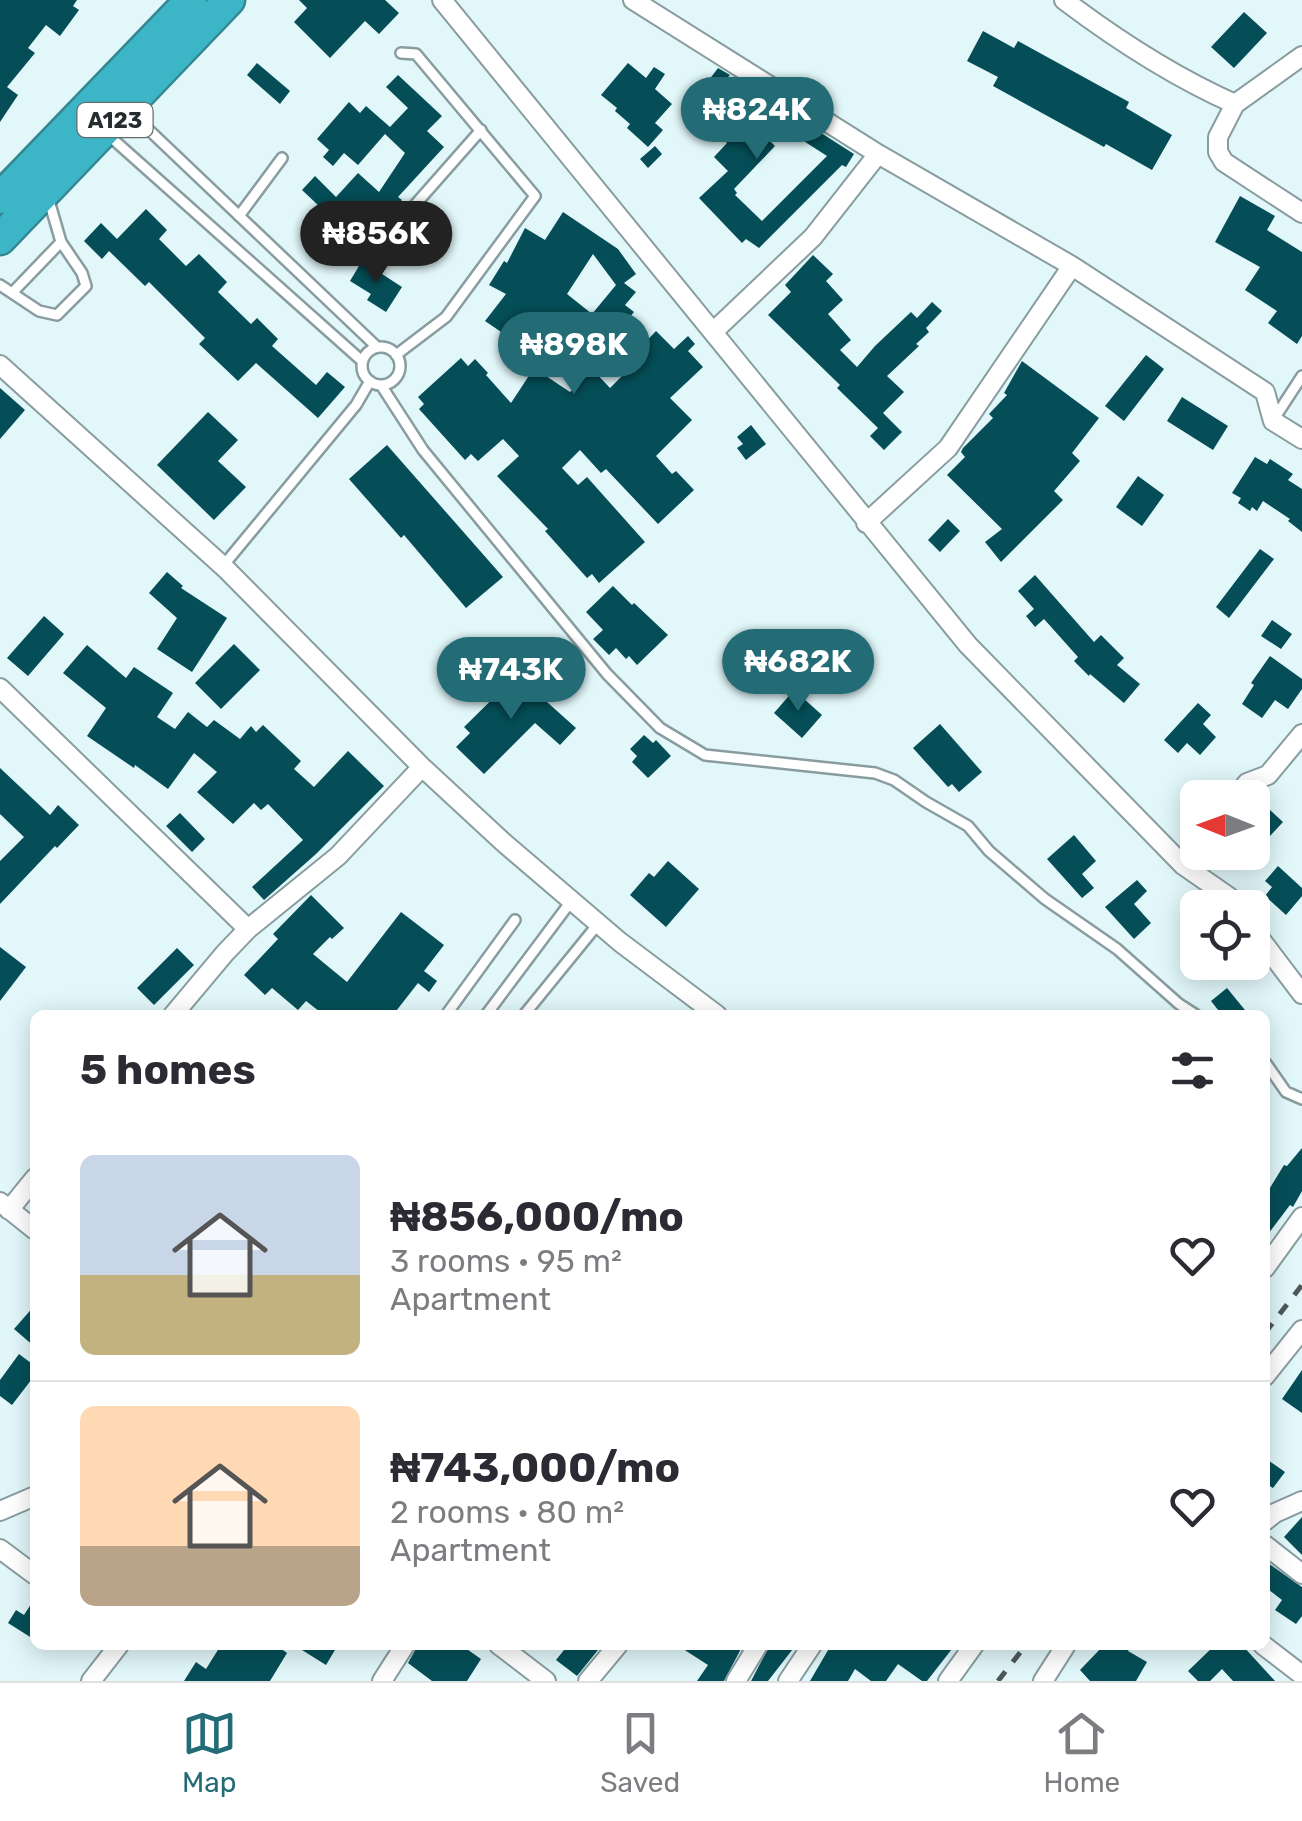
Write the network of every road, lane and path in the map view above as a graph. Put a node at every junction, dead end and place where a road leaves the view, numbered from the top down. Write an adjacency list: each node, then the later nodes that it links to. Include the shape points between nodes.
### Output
1 (191, 0): 15 (highway, A123)
2 (229, 0): 9 (highway, A123)
3 (442, 0): 24 (street)
4 (633, 0): 12 (street)
5 (1064, 0): 8 (street, via 1191,84)
6 (401, 53): 10 (lane, via 416,54)
7 (1302, 56): 8 (street)
8 (1235, 104): 16 (street, via 1218,137 1224,162)
9 (126, 108): 11 (highway, A123); 17 (lane)
10 (481, 130): 20 (lane); 26 (lane, via 535,196 446,318)
11 (104, 131): 14 (highway, A123); 27 (lane)
12 (878, 154): 21 (street); 24 (street, via 813,236)
13 (282, 158): 17 (lane)
14 (46, 191): 18 (highway, A123); 19 (lane)
15 (0, 198)
16 (1302, 212)
17 (239, 216): 25 (lane)
18 (0, 239)
19 (61, 242): 23 (lane); 23 (lane, via 86,286 57,315)
20 (370, 256)
21 (1072, 266): 31 (street, via 1265,392); 33 (street, via 948,448)
22 (0, 285): 23 (lane)
23 (12, 293)
24 (713, 332): 33 (street)
25 (377, 347): 26 (lane); 27 (lane)
26 (396, 355): 30 (lane, via 395,378)
27 (362, 362): 30 (lane)
28 (0, 364): 34 (street)
29 (1302, 376): 31 (lane)
30 (375, 383): 34 (lane); 53 (lane, via 608,674 660,728 704,755 875,772 894,780 968,826 1044,899)
31 (1273, 421): 32 (street)
32 (1302, 439)
33 (866, 523): 39 (street, via 968,645)
34 (223, 566): 37 (street)
35 (0, 688): 45 (street)
36 (1302, 734): 38 (street, via 1268,774)
37 (422, 766): 42 (street); 45 (street, via 338,856)
38 (1253, 780)
39 (1180, 862)
40 (1190, 870): 41 (street)
41 (1219, 890)
42 (572, 900): 44 (street); 50 (lane)
43 (515, 920): 49 (lane)
44 (598, 924): 51 (lane); 52 (street)
45 (248, 929): 48 (street)
46 (1270, 952): 47 (street)
47 (1302, 994)
48 (177, 1010)
49 (450, 1010)
50 (490, 1010)
51 (528, 1010)
52 (710, 1010)
53 (1189, 1010)
54 (1270, 1069): 55 (lane, via 1286,1092)
55 (1302, 1100)
56 (30, 1183): 57 (street)
57 (4, 1206): 59 (street)
58 (1302, 1218): 60 (street)
59 (30, 1226)
60 (1270, 1261)
61 (1302, 1330): 62 (street)
62 (1270, 1370)
63 (30, 1498): 65 (street)
64 (1302, 1501): 66 (street)
65 (0, 1511)
66 (1270, 1518)
67 (0, 1549): 69 (street)
68 (1270, 1550): 70 (street)
69 (30, 1572)
70 (1302, 1574)
71 (115, 1650): 82 (street)
72 (402, 1650): 83 (street)
73 (506, 1650): 84 (street)
74 (614, 1650): 85 (street)
75 (755, 1650): 86 (street)
76 (809, 1650): 87 (street)
77 (970, 1650): 88 (street)
78 (1064, 1650): 81 (street)
79 (1269, 1650): 80 (street)
80 (1302, 1676)
81 (1051, 1678)
82 (91, 1681)
83 (382, 1681)
84 (546, 1681)
85 (588, 1681)
86 (736, 1681)
87 (788, 1681)
88 (948, 1681)

